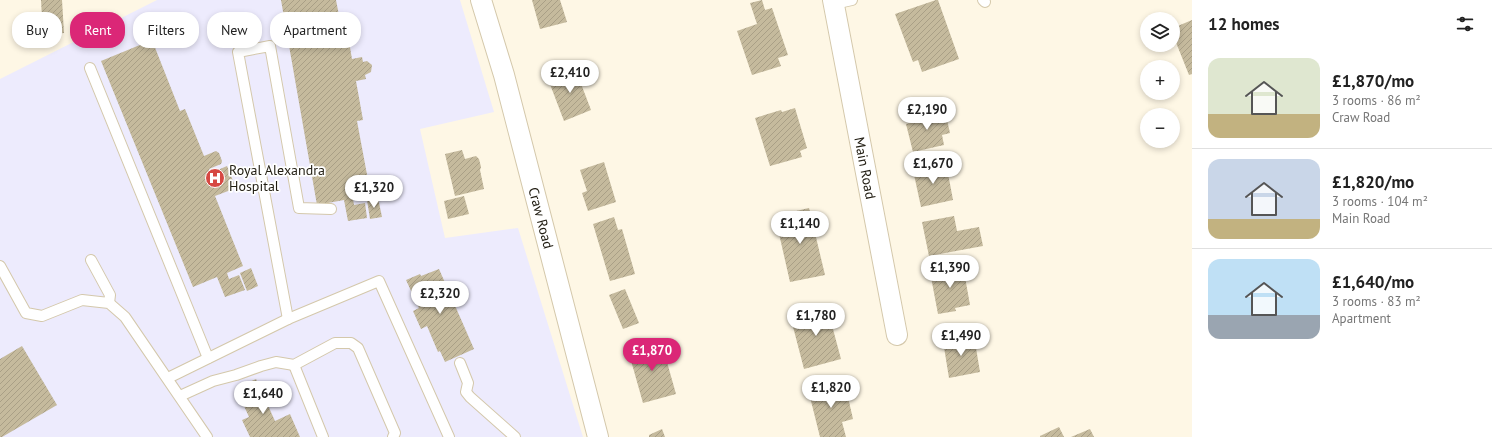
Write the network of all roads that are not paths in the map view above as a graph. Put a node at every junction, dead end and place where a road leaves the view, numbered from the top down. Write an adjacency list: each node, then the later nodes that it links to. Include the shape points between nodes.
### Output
1 (480, 0): 20 (street, Craw Road, via 504,75)
2 (840, 1): 9 (street, Main Road)
3 (90, 68): 10 (lane)
4 (331, 209): 8 (lane, via 299,208 270,46 238,52)
5 (91, 260): 7 (lane, via 110,295)
6 (0, 266): 7 (lane, via 26,313 42,316 82,300)
7 (109, 303): 13 (lane, via 125,317)
8 (288, 319): 10 (lane); 18 (lane, via 378,280)
9 (897, 335)
10 (208, 358): 13 (lane)
11 (460, 363): 19 (lane, via 468,382 466,392)
12 (294, 365): 14 (lane, via 276,362 261,366 213,381); 16 (lane); 17 (lane, via 336,343 351,343 358,348 395,433)
13 (168, 378): 14 (lane)
14 (180, 396): 15 (lane)
15 (207, 437)
16 (323, 437)
17 (393, 437)
18 (449, 437)
19 (514, 437)
20 (598, 437)

